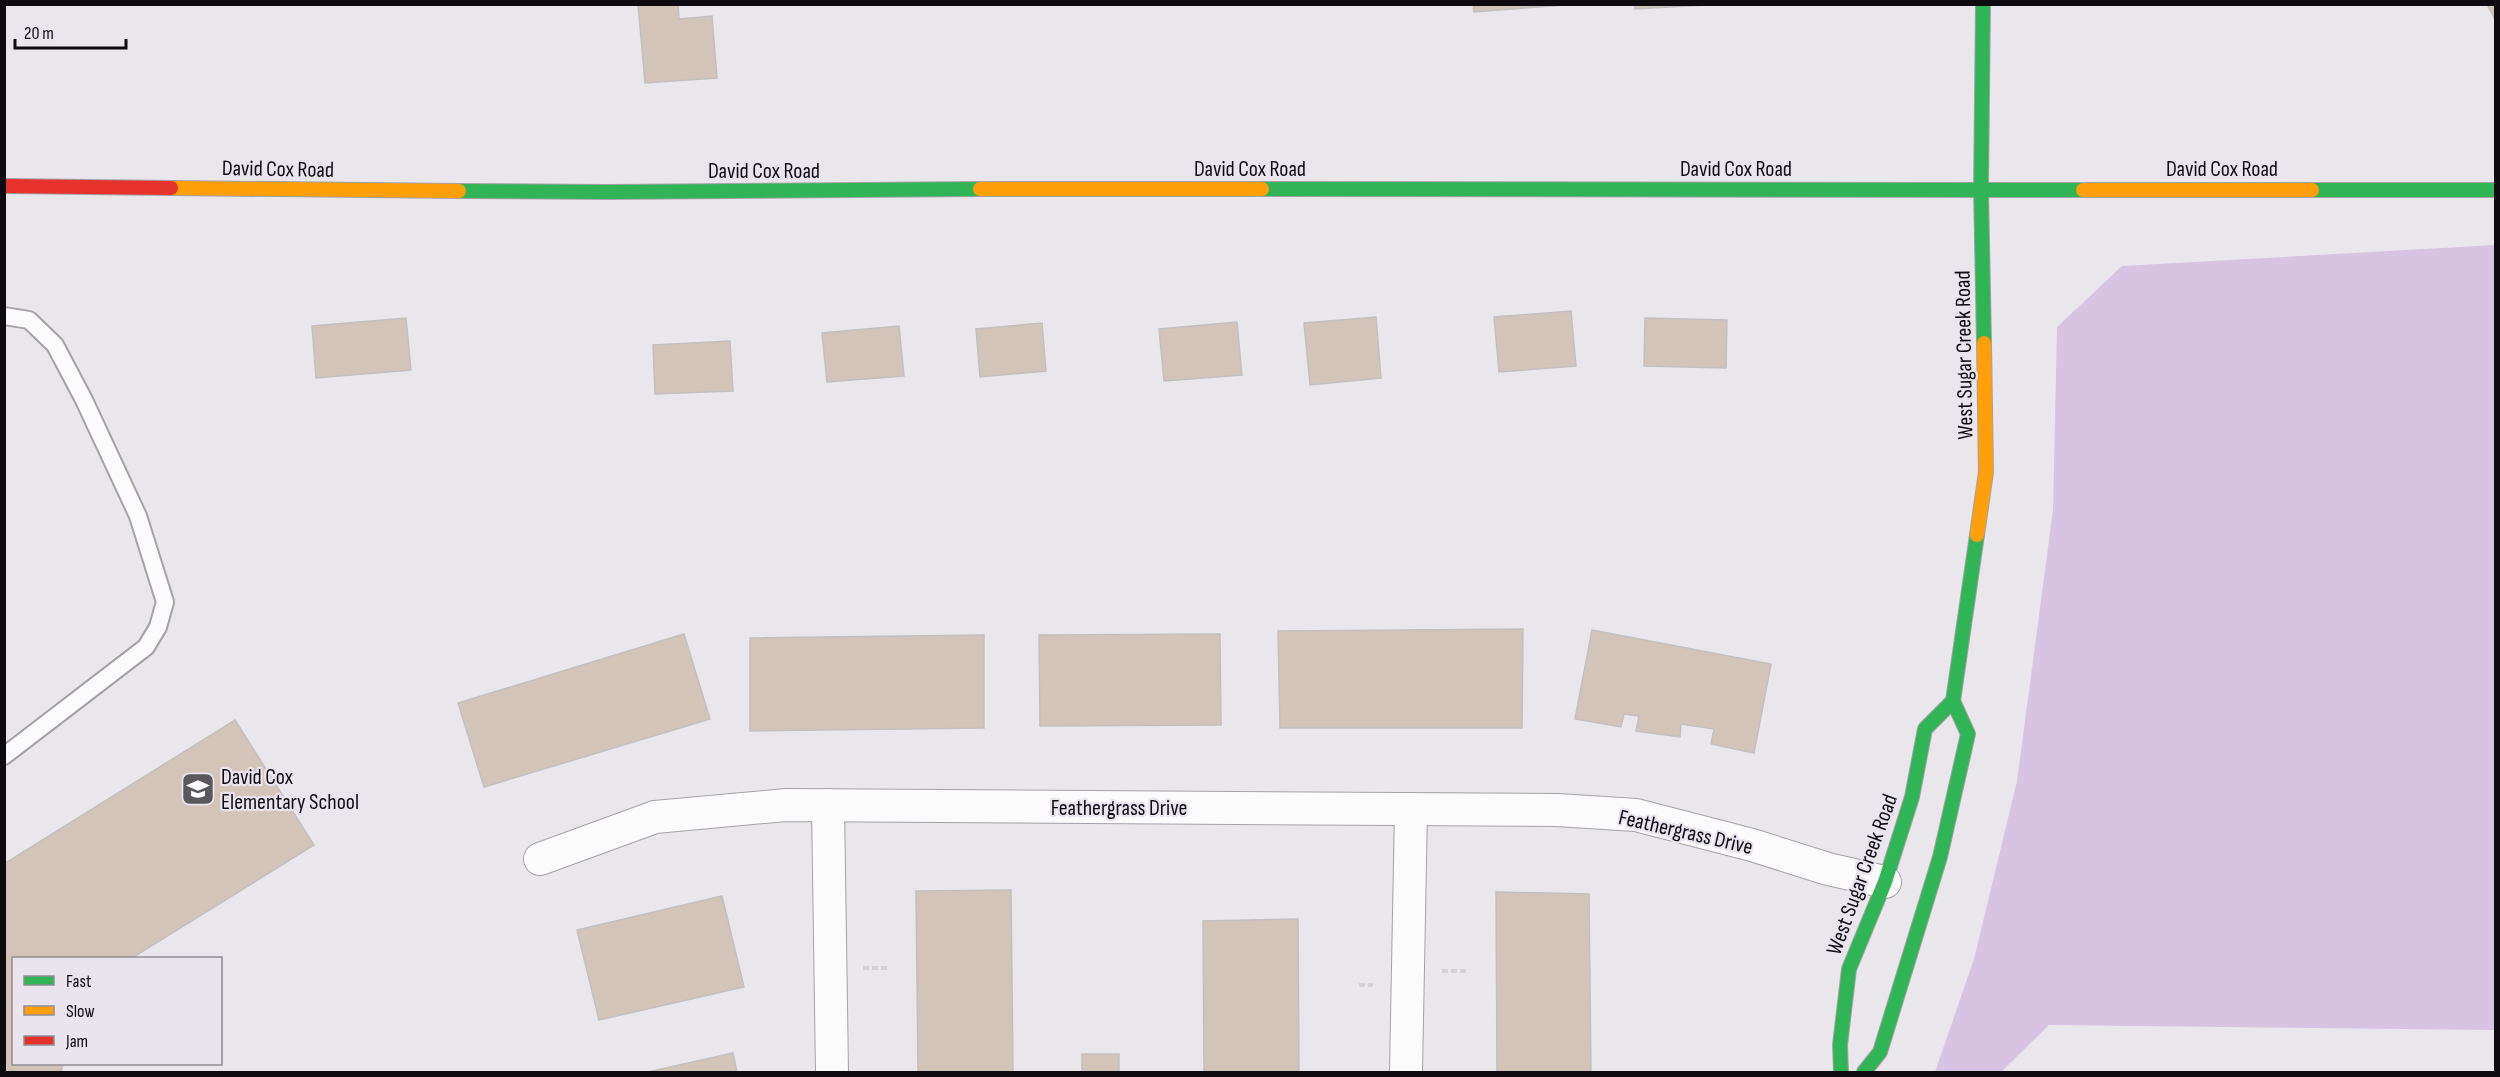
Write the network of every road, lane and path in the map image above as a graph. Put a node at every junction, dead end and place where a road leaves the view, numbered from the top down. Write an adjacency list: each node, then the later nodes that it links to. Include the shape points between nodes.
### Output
1 (1983, 4): 3 (main road, West Sugar Creek Road)
2 (4, 186): 3 (main road, David Cox Road, via 608,192)
3 (1981, 189): 4 (main road, David Cox Road); 6 (main road, West Sugar Creek Road, via 1986,471)
4 (2496, 190)
5 (4, 316): 7 (lane, via 29,320 55,345 138,516 165,602 158,627 146,647)
6 (1953, 701): 11 (main road, West Sugar Creek Road, via 1925,729 1912,797); 15 (main road, via 1968,734 1940,857 1880,1053)
7 (4, 756)
8 (828, 806): 9 (street, Feathergrass Drive); 10 (street, Feathergrass Drive, via 655,817); 12 (street)
9 (1411, 809): 11 (street, Feathergrass Drive, via 1636,815); 13 (street)
10 (540, 859)
11 (1885, 882): 14 (main road, West Sugar Creek Road, via 1849,969 1840,1046)
12 (832, 1072)
13 (1406, 1072)
14 (1841, 1072)
15 (1864, 1072)

